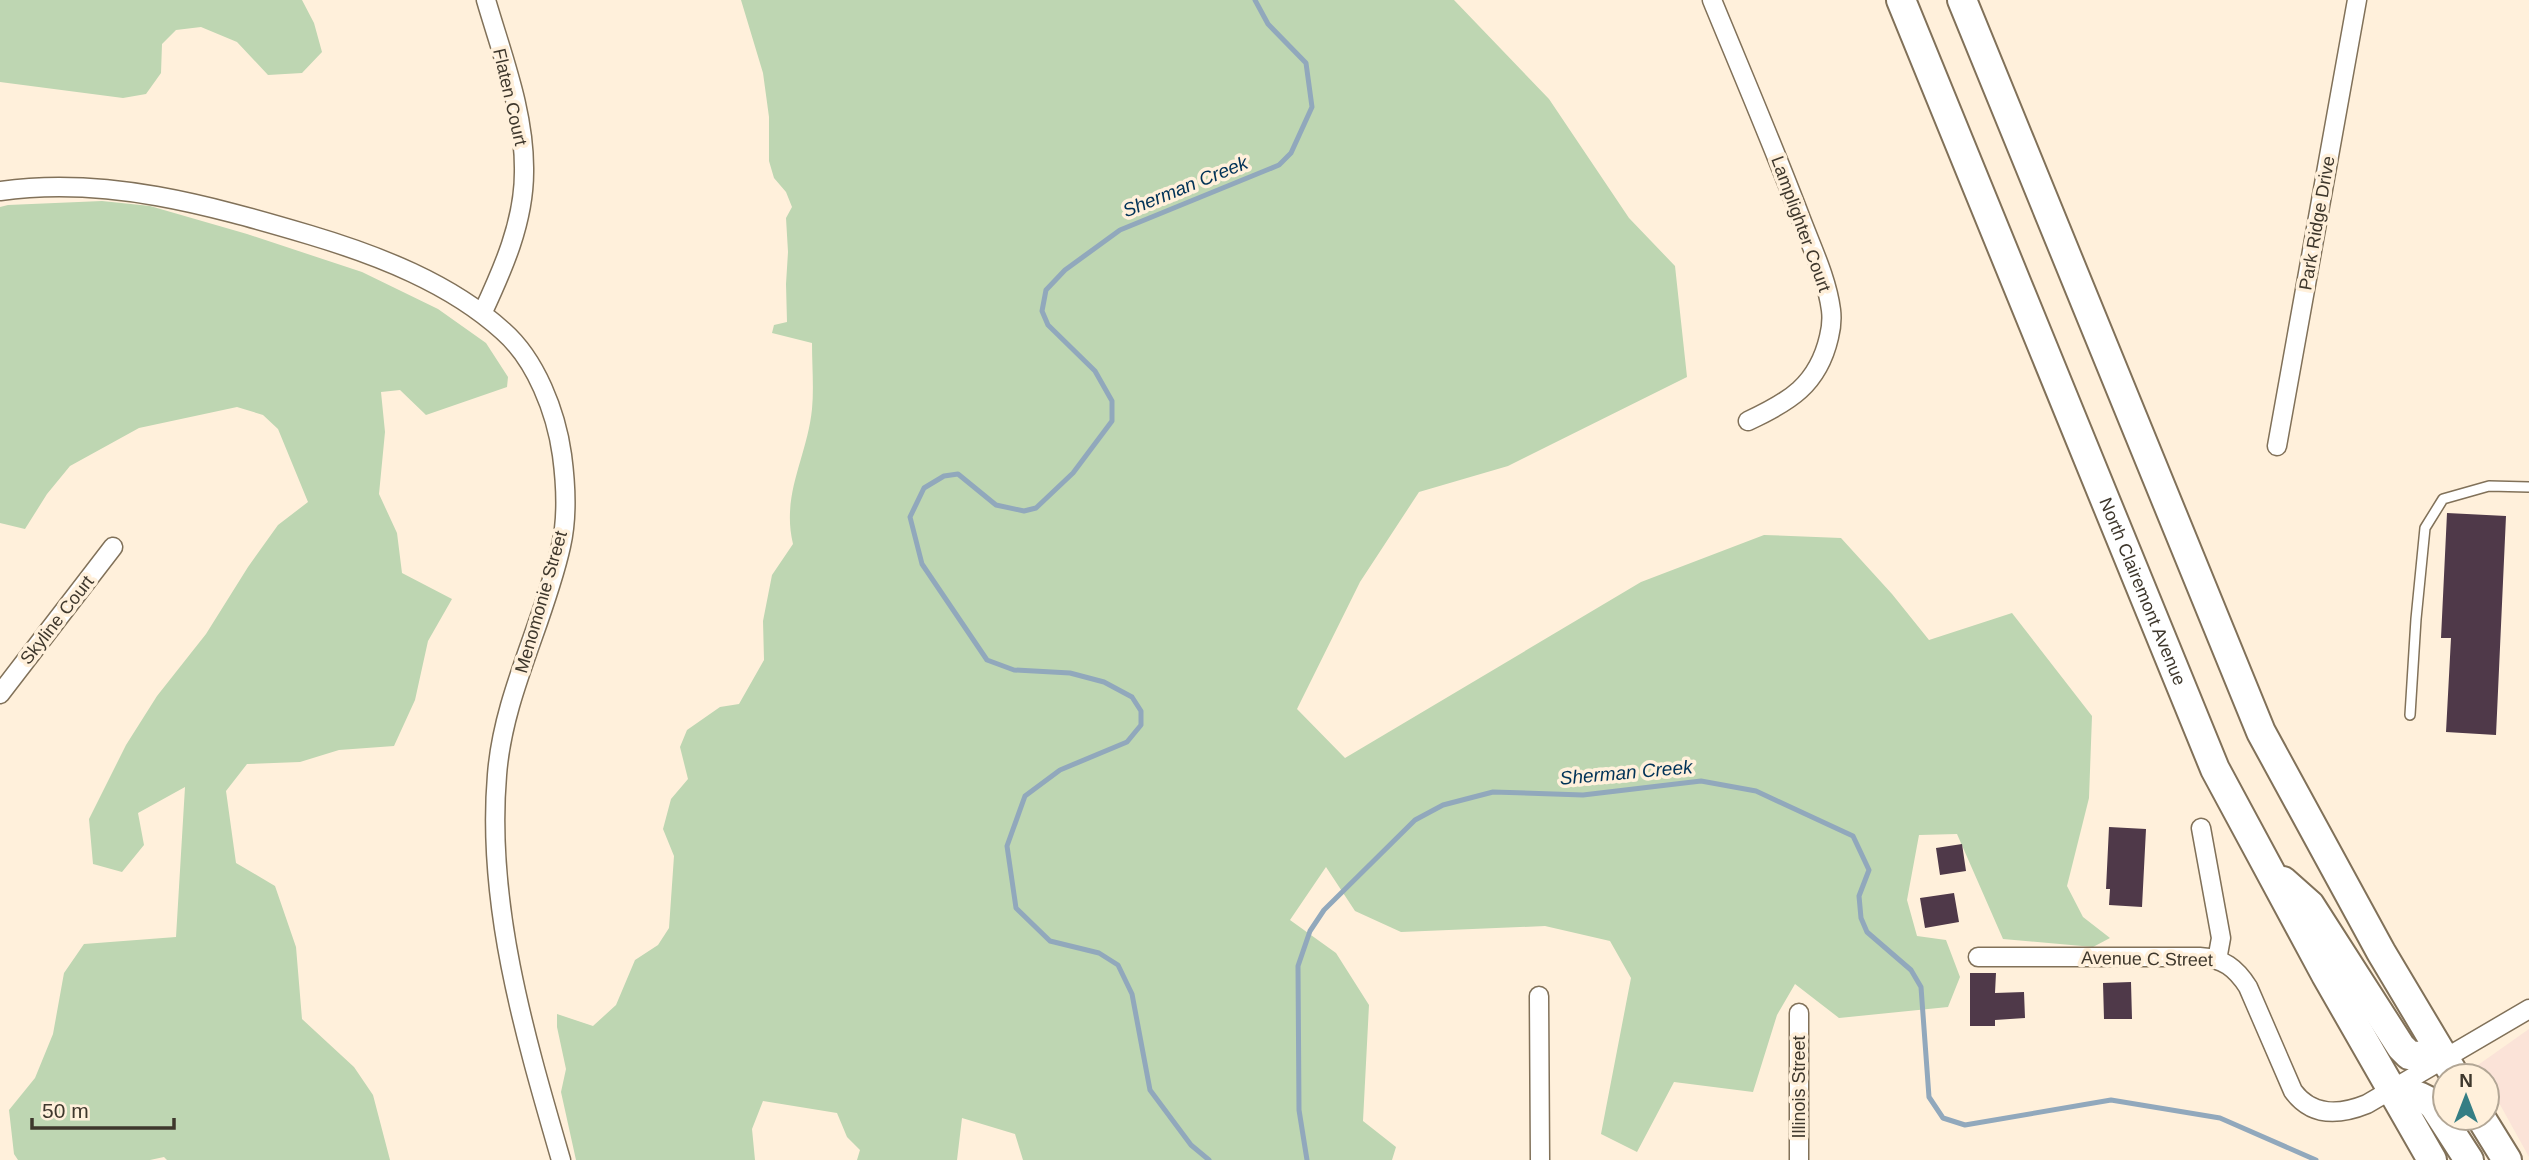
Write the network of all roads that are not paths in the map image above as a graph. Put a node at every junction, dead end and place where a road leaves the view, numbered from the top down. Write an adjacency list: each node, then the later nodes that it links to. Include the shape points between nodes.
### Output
1 (486, 0): 7 (street, Flaten Court, via 515,99 524,171 515,234)
2 (1712, 0): 8 (street, Lamplighter Court, via 1796,206 1832,312 1823,359 1802,388 1784,405)
3 (1901, 0): 15 (main road, North Clairemont Avenue, via 2215,769)
4 (1962, 0): 22 (main road, via 2261,732)
5 (2357, 0): 9 (street, Park Ridge Drive)
6 (0, 191): 7 (street, Menomonie Street, via 120,190 244,216 381,260 437,285)
7 (482, 314): 27 (street, Menomonie Street, via 506,333 535,371 559,438 566,479 562,544 508,710 495,814 497,871 511,963 532,1061)
8 (1748, 421)
9 (2277, 446)
10 (2529, 487): 13 (lane, via 2489,486 2443,499 2425,528)
11 (113, 547): 12 (street, Skyline Court)
12 (0, 694)
13 (2410, 715)
14 (2201, 828): 17 (street, via 2221,938)
15 (2269, 869): 21 (main road, via 2310,905 2401,1047 2409,1055); 25 (main road, North Clairemont Avenue)
16 (1978, 957): 17 (street, Avenue C Street)
17 (2217, 960): 25 (street, Avenue C Street, via 2231,966 2248,987 2301,1101 2323,1112 2345,1112)
18 (1539, 996): 28 (street)
19 (2529, 1009): 23 (street)
20 (1799, 1013): 29 (street, Illinois Street)
21 (2431, 1062)
22 (2446, 1062)
23 (2458, 1062)
24 (2431, 1075): 25 (street)
25 (2391, 1091): 30 (main road, North Clairemont Avenue); 31 (main road, via 2427,1099)
26 (2490, 1132): 32 (main road)
27 (561, 1160)
28 (1540, 1160)
29 (1799, 1160)
30 (2432, 1160)
31 (2469, 1160)
32 (2507, 1160)

